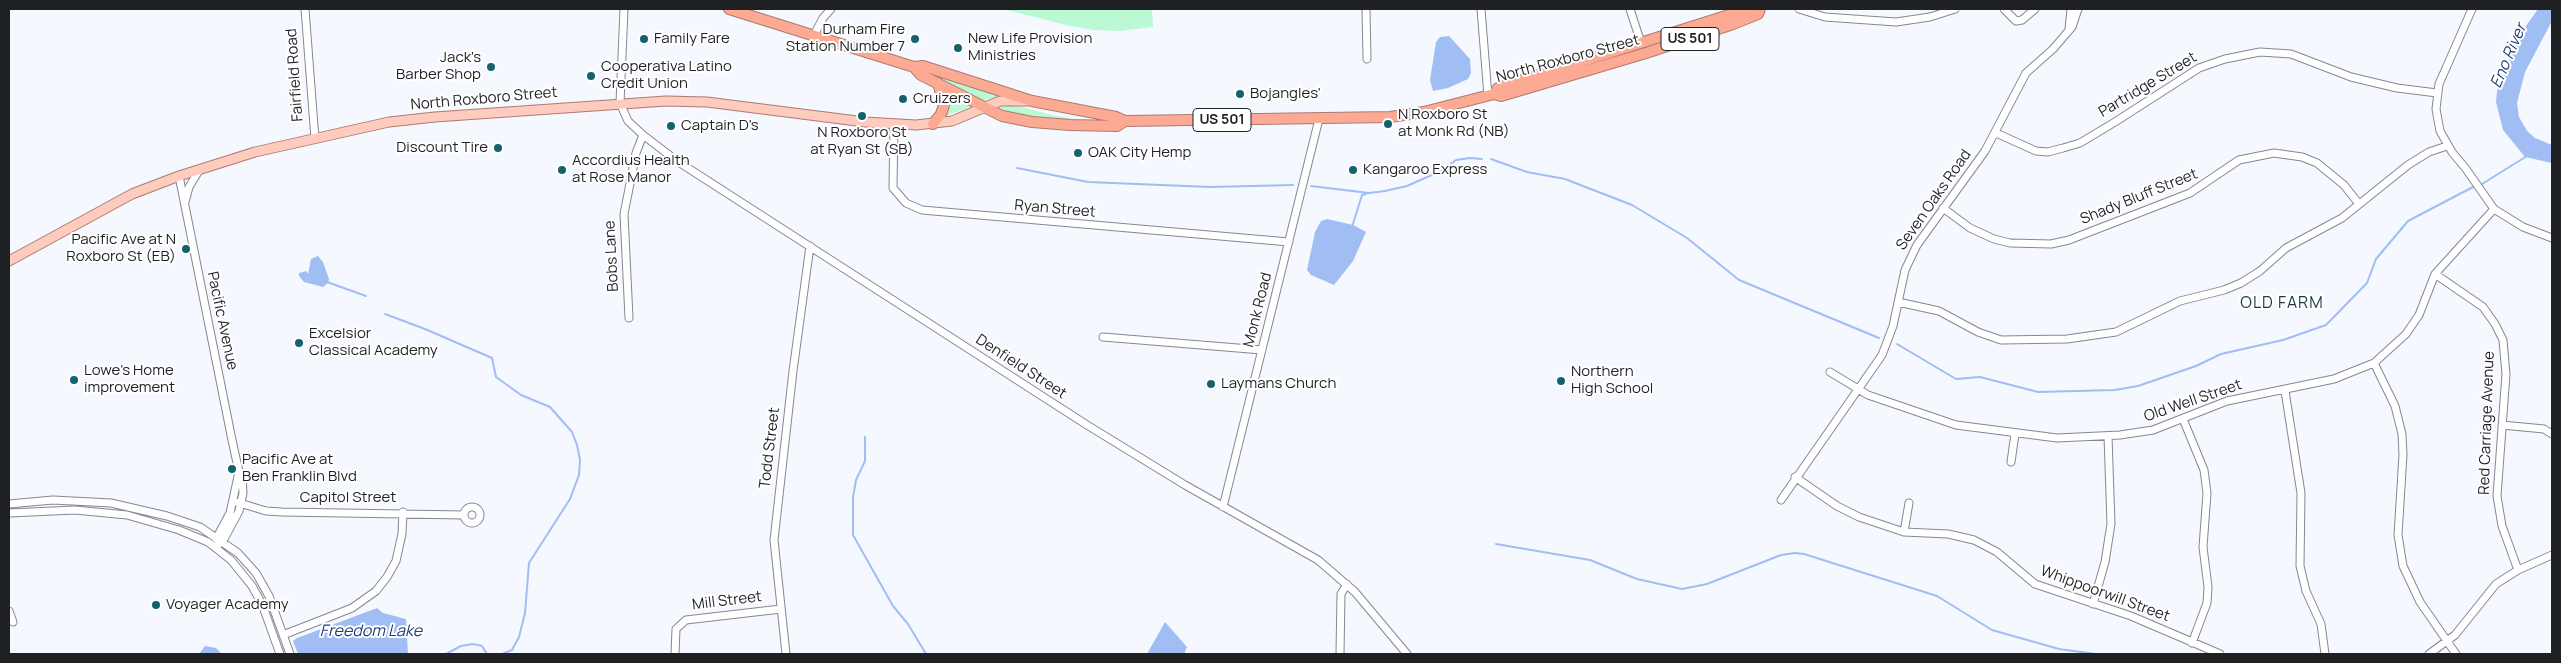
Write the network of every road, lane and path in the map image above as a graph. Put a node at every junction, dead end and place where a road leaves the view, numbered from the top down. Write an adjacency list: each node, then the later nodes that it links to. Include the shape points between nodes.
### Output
1 (305, 9): 37 (street, Fairfield Road)
2 (624, 9): 29 (street)
3 (729, 9): 19 (highway, US 501)
4 (831, 9): 19 (street)
5 (1366, 9): 22 (street)
6 (1481, 9): 27 (street)
7 (1630, 9): 20 (street)
8 (1748, 9): 17 (highway, North Roxboro Street / US 501)
9 (1760, 9): 21 (highway, North Roxboro Street / US 501, via 1758,14 1733,24)
10 (1799, 9): 11 (street, via 1825,17 1896,22)
11 (1955, 9)
12 (2004, 9): 13 (street, via 2016,21)
13 (2035, 9)
14 (2071, 9): 18 (street)
15 (2078, 9): 18 (street, Seven Oaks Road)
16 (2472, 9): 26 (street)
17 (1689, 29): 20 (highway, North Roxboro Street / US 501); 21 (highway, via 1681,36 1651,46)
18 (2069, 30): 35 (street, Seven Oaks Road, via 2026,72)
19 (814, 35): 24 (highway, US 501)
20 (1641, 43): 23 (highway, via 1639,49 1600,62); 27 (highway, North Roxboro Street / US 501, via 1498,88)
21 (1646, 53): 23 (highway, North Roxboro Street / US 501)
22 (1367, 59)
23 (1597, 67): 27 (highway, North Roxboro Street / US 501, via 1501,96)
24 (914, 68): 25 (highway, US 501); 28 (highway, US 501, via 923,66)
25 (938, 83): 30 (highway, US 501); 34 (highway, via 944,105)
26 (2437, 93): 35 (street, Partridge Street, via 2351,77 2291,54 2260,52 2198,68 2108,126 2063,148 2036,151); 38 (street, via 2438,124)
27 (1491, 95): 31 (highway, North Roxboro Street / US 501, via 1402,116)
28 (1032, 101): 30 (main road, North Roxboro Street, via 1004,101); 32 (highway, North Roxboro Street / US 501)
29 (620, 103): 33 (main road, North Roxboro Street, via 707,102); 36 (street, Denfield Street, via 628,121); 37 (main road, North Roxboro Street, via 389,122)
30 (984, 108): 32 (highway, North Roxboro Street / US 501, via 1002,116 1044,124 1111,126); 34 (main road, North Roxboro Street)
31 (1319, 119): 32 (highway, North Roxboro Street / US 501); 46 (street, Monk Road)
32 (1125, 121)
33 (894, 124): 34 (main road, North Roxboro Street); 46 (street, Ryan Street, via 893,188 906,204 922,210)
34 (933, 124)
35 (1996, 133): 43 (street, Seven Oaks Road)
36 (643, 135): 47 (street, Denfield Street, via 677,161); 51 (street, Bobs Lane, via 636,152 624,214)
37 (315, 139): 39 (main road, North Roxboro Street)
38 (2447, 146): 41 (street, via 2408,165); 44 (street)
39 (201, 168): 40 (main road, North Roxboro Street); 42 (street, via 189,187)
40 (179, 176): 42 (street, Pacific Avenue); 48 (main road, North Roxboro Street, via 132,194)
41 (2359, 204): 43 (street, Shady Bluff Street, via 2318,164 2302,156 2274,153 2239,160 2190,193 2051,244 1994,240 1970,228); 50 (street, via 2337,222 2286,248 2260,271 2233,287 2180,301 2108,334 2066,339 2001,340 1939,311)
42 (184, 207): 64 (street, Pacific Avenue)
43 (1943, 208): 50 (street, Seven Oaks Road, via 1913,251)
44 (2494, 209): 45 (street, via 2517,224); 49 (street, Old Well Street)
45 (2552, 238)
46 (1289, 242): 53 (street, Monk Road)
47 (810, 246): 71 (street, Denfield Street, via 1087,426); 83 (street, Todd Street, via 774,540)
48 (9, 261)
49 (2436, 274): 54 (street, Old Well Street, via 2410,329); 59 (street, Red Carriage Avenue, via 2478,302 2500,333 2506,361)
50 (1898, 302): 56 (street, Seven Oaks Road, via 1885,347)
51 (629, 318)
52 (1103, 337): 53 (street)
53 (1262, 350): 71 (street, Monk Road)
54 (2374, 362): 57 (street, Old Well Street, via 2339,377); 87 (street, via 2393,400 2402,434 2398,536 2403,566 2420,602)
55 (1830, 372): 56 (street, Old Well Street)
56 (1857, 390): 60 (street, Old Well Street, via 1947,423); 65 (street, Seven Oaks Road)
57 (2285, 390): 58 (street, Old Well Street, via 2236,399); 96 (street, via 2301,493 2300,566 2306,592 2321,624)
58 (2183, 419): 62 (street, Old Well Street, via 2154,430); 88 (street, via 2204,470 2207,493 2204,547 2207,603)
59 (2502, 425): 61 (street, via 2544,429); 80 (street, Red Carriage Avenue, via 2497,482 2499,513)
60 (2015, 434): 62 (street, Old Well Street, via 2057,438); 63 (street)
61 (2552, 434)
62 (2108, 436): 82 (street, via 2111,524)
63 (2011, 462)
64 (239, 472): 67 (street, Pacific Avenue); 70 (street, Pacific Avenue, via 243,485)
65 (1796, 477): 66 (street, Seven Oaks Road); 75 (street, Whippoorwill Street, via 1847,512)
66 (1781, 500)
67 (233, 501): 70 (street, Capitol Street); 76 (street, Pacific Avenue)
68 (1909, 503): 75 (street)
69 (9, 504): 76 (street, via 53,500 111,503 188,522)
70 (241, 504): 72 (street, Capitol Street, via 282,512); 77 (street, Pacific Avenue)
71 (1223, 506): 81 (street, Denfield Street, via 1306,553)
72 (403, 512): 74 (street, Capitol Street); 86 (street, via 398,553 381,586 352,608)
73 (9, 513): 78 (street, via 75,510 128,516 179,530)
74 (464, 514)
75 (1904, 532): 82 (street, Whippoorwill Street, via 1948,534 1974,540 1997,552 2035,584)
76 (217, 536): 77 (street); 78 (street, Pacific Avenue)
77 (223, 542): 78 (street); 86 (street, via 256,573 269,596)
78 (214, 547): 89 (street, via 237,566 258,595)
79 (2552, 555): 80 (street)
80 (2518, 570): 87 (street, via 2496,584)
81 (1347, 584): 93 (street, via 1341,594); 94 (street, Denfield Street)
82 (2093, 604): 88 (street, Whippoorwill Street, via 2152,624)
83 (781, 609): 91 (street, Mill Street, via 692,618 678,625 674,633); 92 (street, Todd Street)
84 (9, 611): 85 (street)
85 (13, 622)
86 (283, 635): 90 (street)
87 (2448, 642): 97 (street); 98 (street)
88 (2192, 643): 95 (street, Whippoorwill Street)
89 (280, 654)
90 (290, 654)
91 (675, 654)
92 (786, 654)
93 (1340, 654)
94 (1407, 654)
95 (2220, 654)
96 (2325, 654)
97 (2429, 654)
98 (2456, 654)

